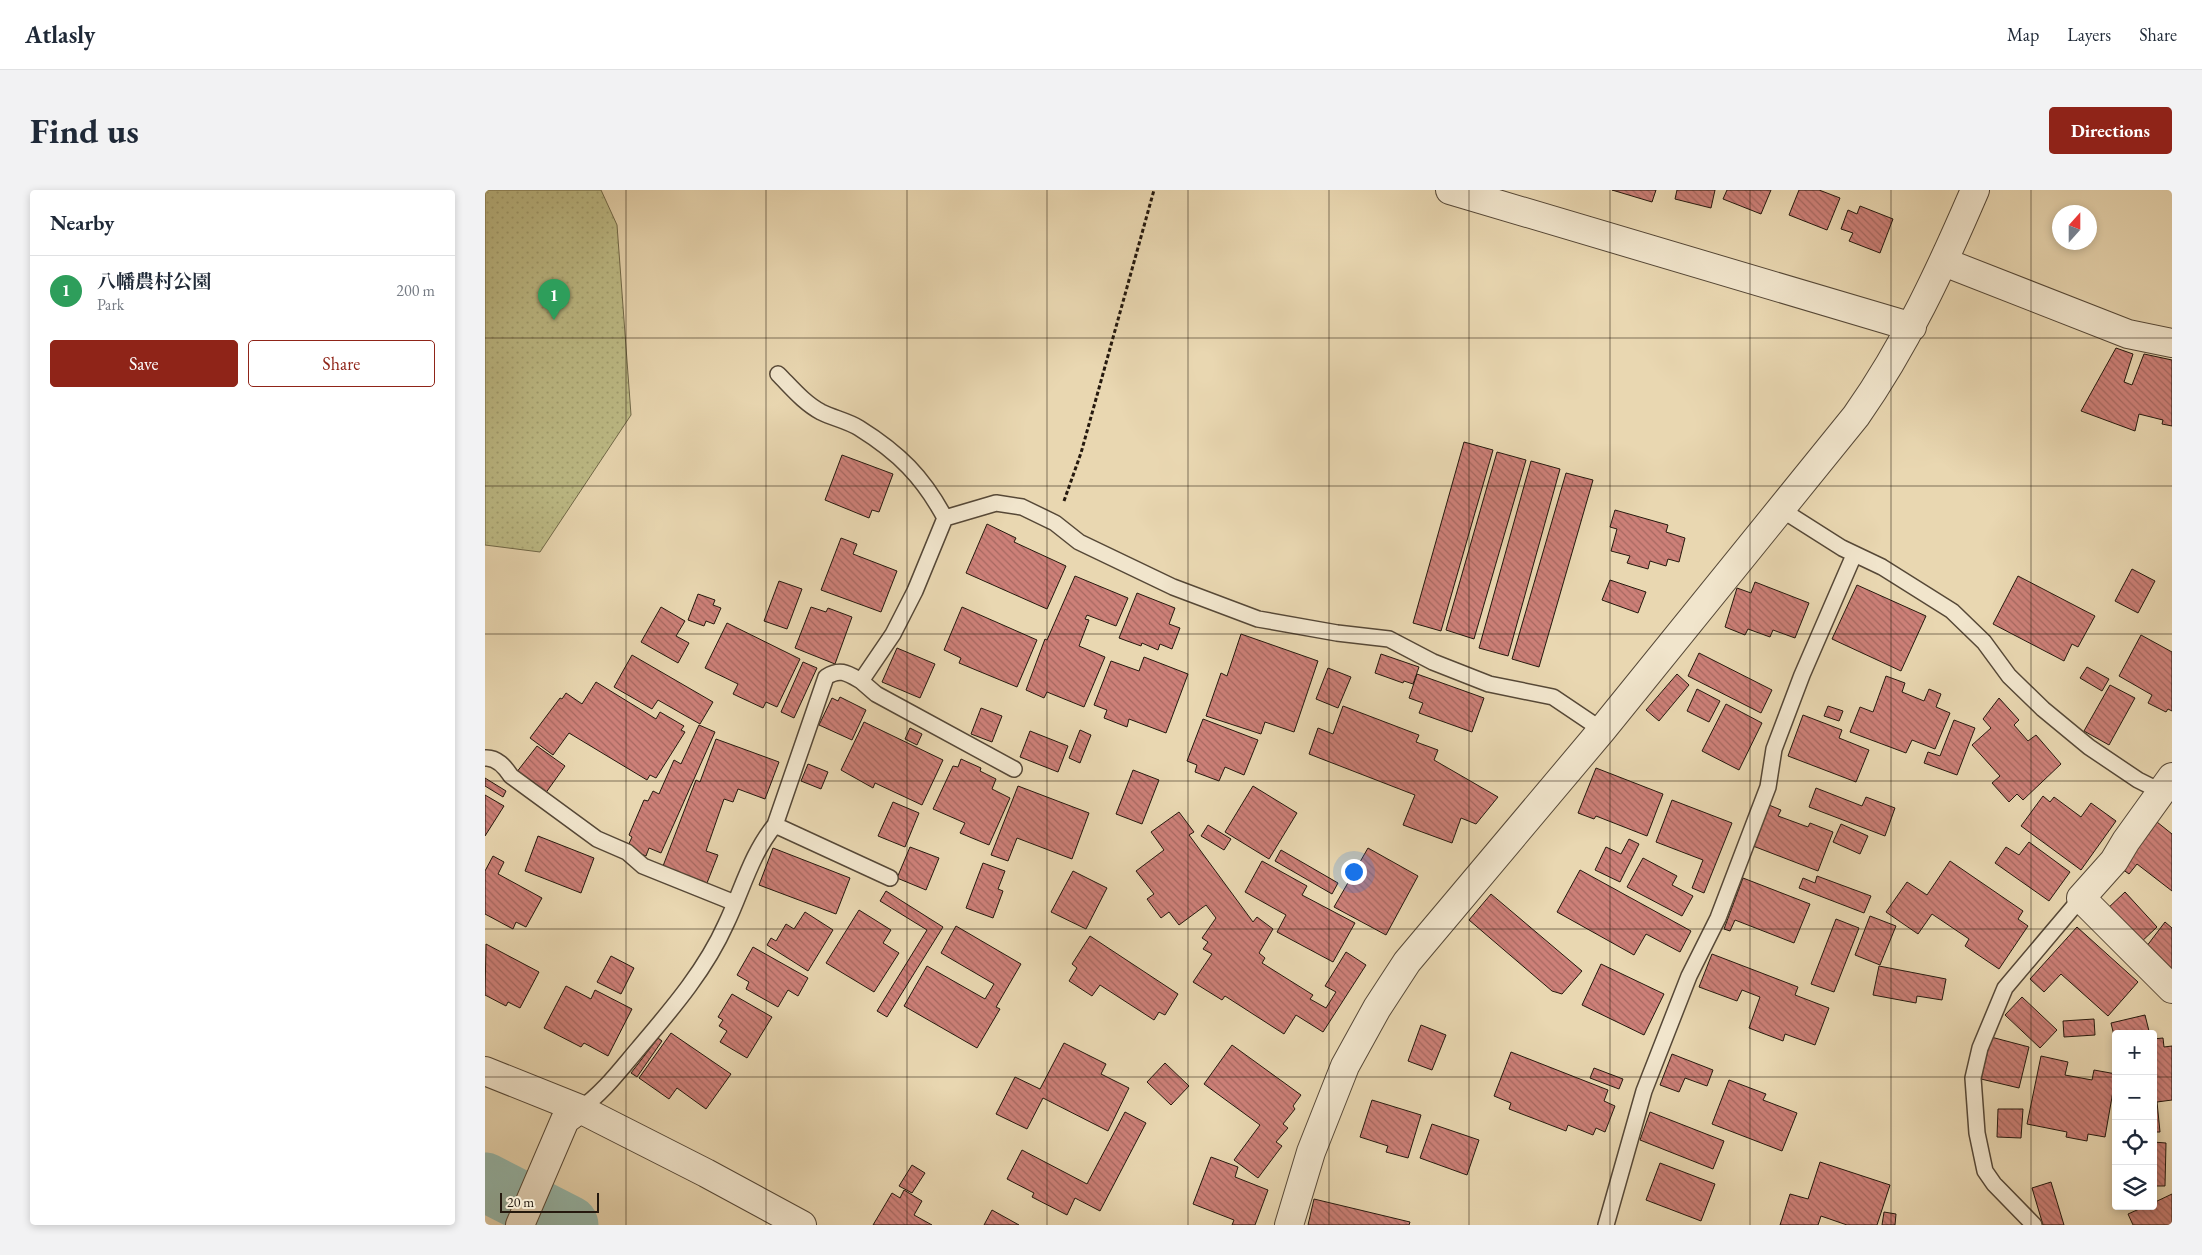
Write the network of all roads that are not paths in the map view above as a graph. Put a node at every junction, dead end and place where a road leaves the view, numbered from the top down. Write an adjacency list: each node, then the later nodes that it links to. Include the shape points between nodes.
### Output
1 (1451, 190): 4 (street)
2 (1975, 190): 3 (street)
3 (1943, 262): 4 (street); 5 (street, via 2128,334)
4 (1912, 327): 7 (street, via 1856,416)
5 (2172, 343)
6 (778, 374): 8 (lane, via 805,402 859,428 911,467)
7 (1782, 510): 9 (lane); 11 (street)
8 (945, 518): 10 (lane, via 893,634); 11 (lane, via 997,503 1010,504 1055,523 1079,542 1181,590 1258,619 1389,639 1433,662 1489,684 1553,697)
9 (1854, 555): 14 (lane, via 1882,567 1952,611 1984,642 2009,676 2089,747 2138,780); 25 (lane, via 1774,748 1768,787 1719,918 1689,976 1644,1091)
10 (861, 681): 13 (lane, via 876,694); 15 (lane, via 844,671 835,671 826,677)
11 (1602, 730): 24 (street, via 1441,919 1377,1008 1345,1066 1324,1117)
12 (485, 758): 18 (lane, via 491,757 504,765 511,776 597,839 627,852 643,866)
13 (1014, 769)
14 (2167, 785): 17 (street, via 2114,861)
15 (775, 825): 16 (lane); 18 (lane, via 763,840)
16 (889, 878)
17 (2081, 898): 19 (street); 26 (lane, via 2005,988 1980,1048 1973,1078 1975,1118 1985,1171)
18 (735, 904): 21 (lane, via 709,957 692,982 605,1088)
19 (2172, 989)
20 (485, 1071): 21 (street)
21 (573, 1115): 22 (street); 23 (street, via 705,1172)
22 (520, 1225)
23 (802, 1225)
24 (1289, 1225)
25 (1606, 1225)
26 (2034, 1225)

